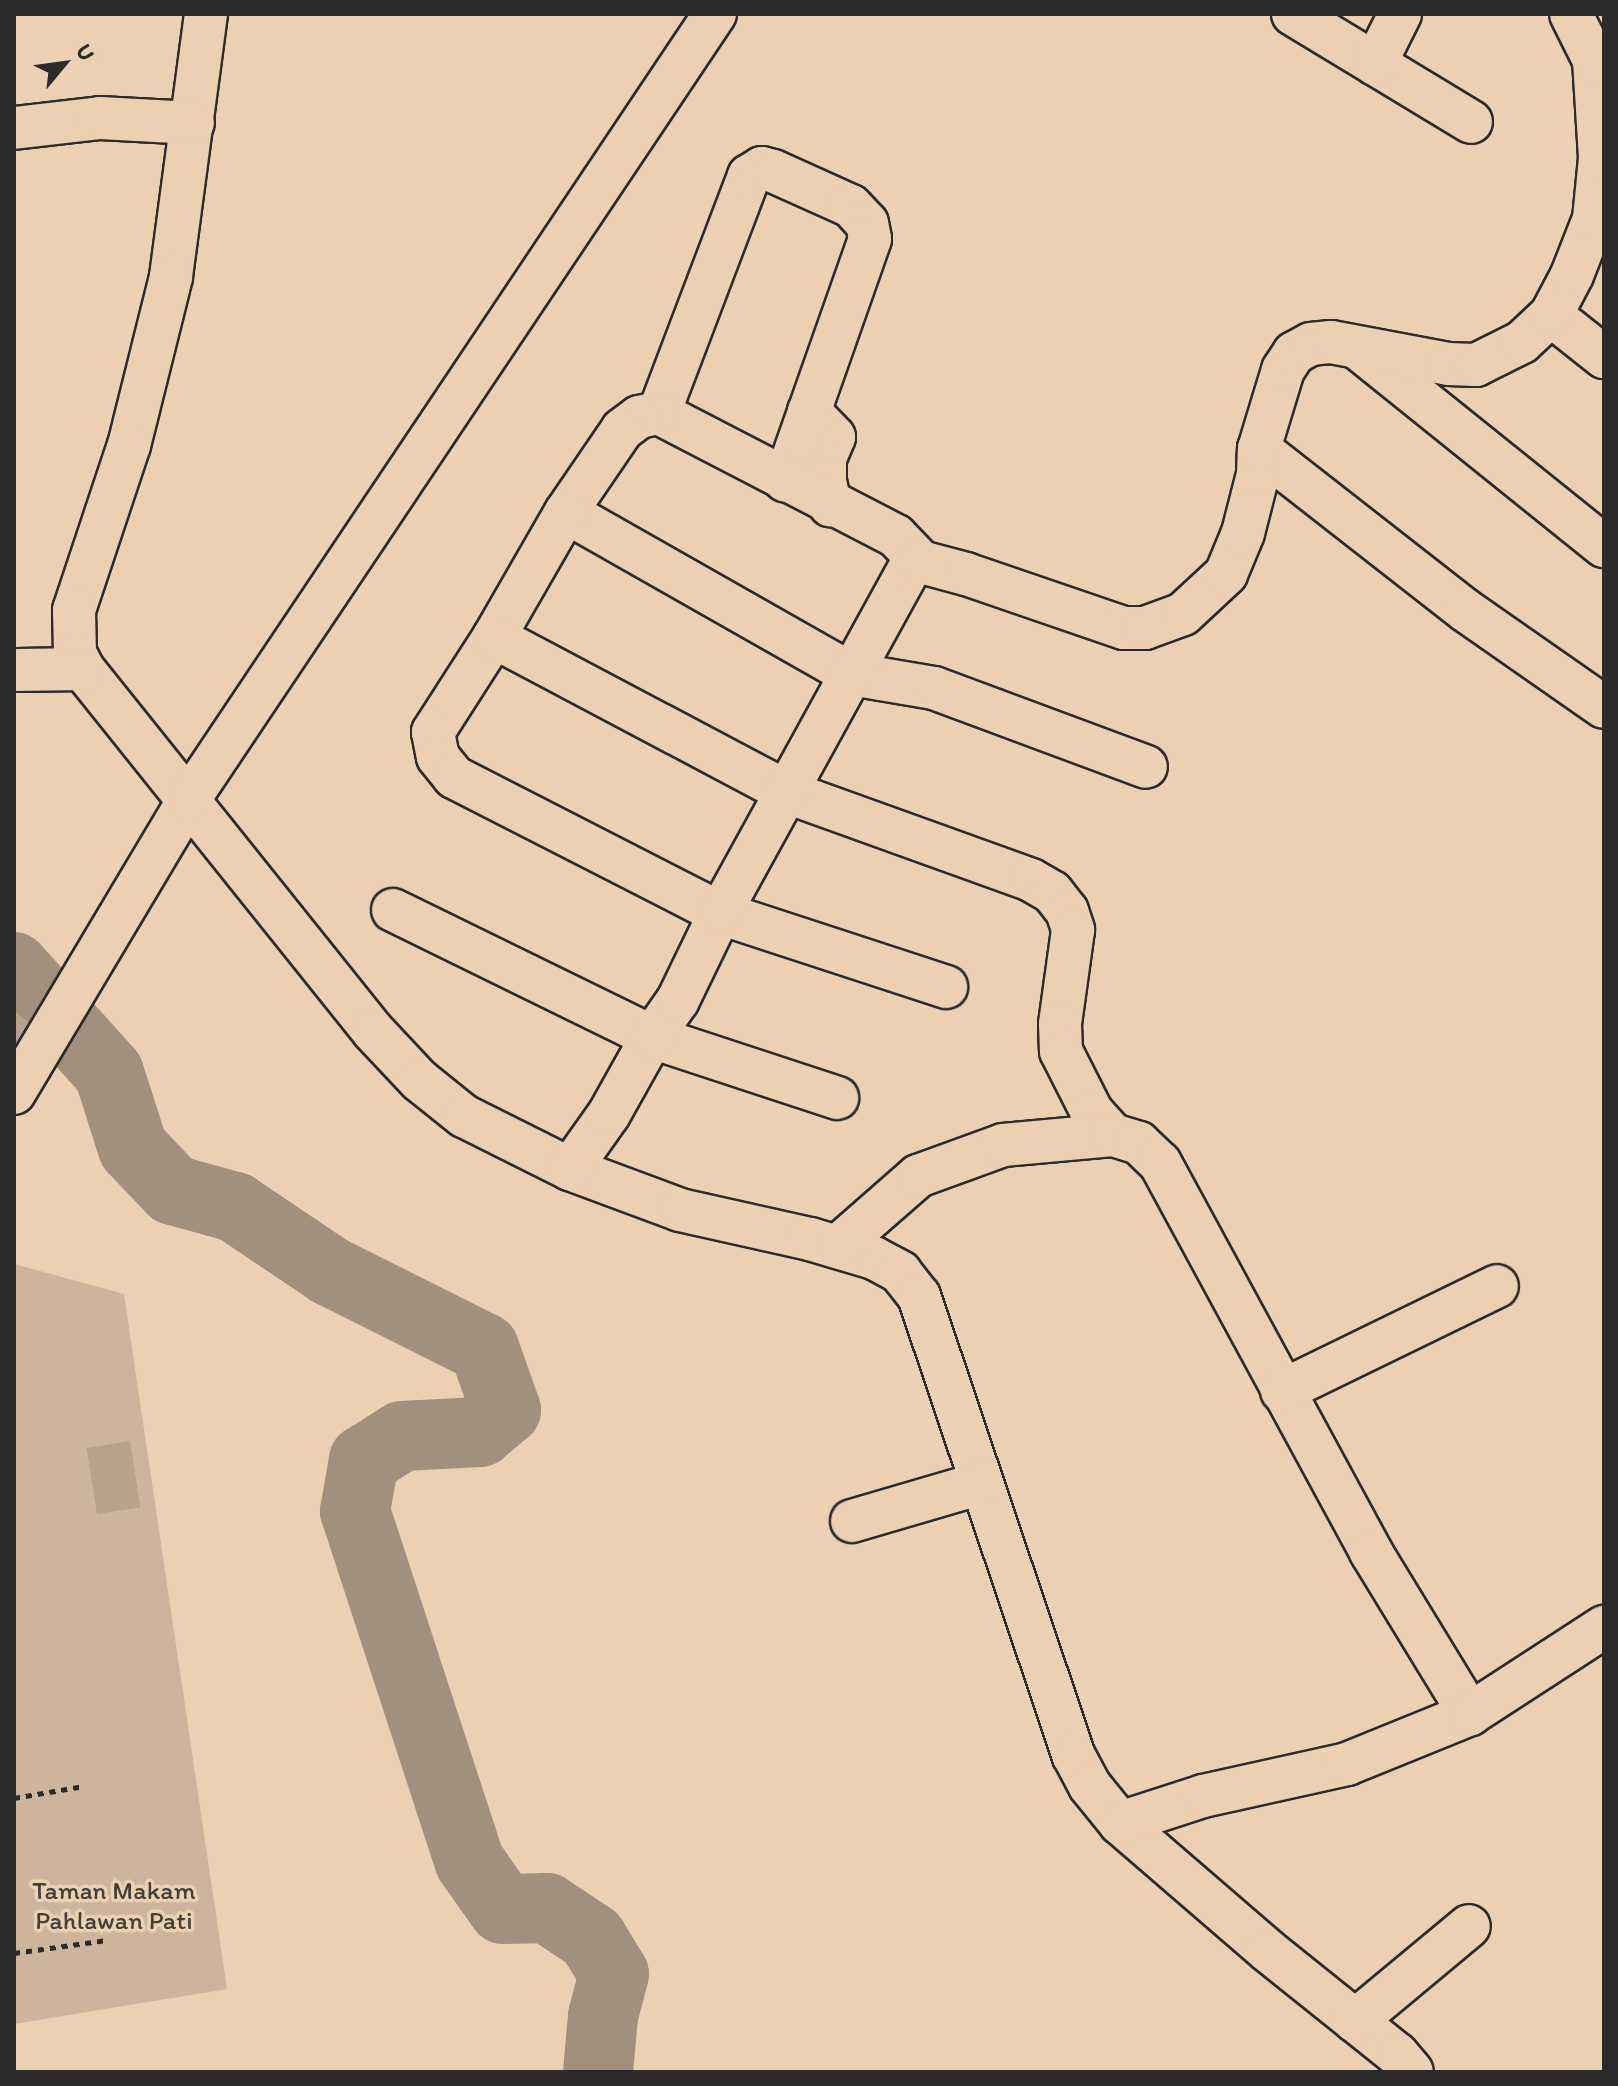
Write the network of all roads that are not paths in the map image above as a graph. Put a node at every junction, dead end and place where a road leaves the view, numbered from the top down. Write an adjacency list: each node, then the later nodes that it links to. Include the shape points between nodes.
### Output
1 (206, 14): 9 (street)
2 (715, 14): 30 (street)
3 (1293, 14): 7 (street)
4 (1400, 14): 7 (street)
5 (1571, 14): 6 (street); 11 (street, via 1594,60)
6 (1604, 25)
7 (1375, 64): 8 (street)
8 (1471, 122)
9 (193, 123): 10 (street, via 100,118); 24 (street, via 171,277 129,445 74,610 75,653)
10 (14, 128)
11 (1602, 160): 12 (street, via 1594,219)
12 (1551, 315): 13 (street, via 1522,342 1476,365); 14 (street)
13 (1356, 346): 17 (street, via 1311,344 1294,353 1283,370); 21 (street)
14 (1604, 357)
15 (809, 411): 16 (street, via 870,230 851,206 762,168 749,176); 18 (street); 19 (street, via 834,437 825,458)
16 (659, 413): 18 (street); 20 (street, via 639,417 622,430)
17 (1259, 449): 22 (street, via 1243,533 1226,574 1183,614 1145,628 1124,628); 27 (street, via 1465,610)
18 (785, 480): 19 (street)
19 (830, 505): 22 (street, via 896,536)
20 (566, 512): 23 (street); 26 (street)
21 (1604, 546)
22 (921, 562): 26 (street, via 910,568)
23 (494, 637): 29 (street); 32 (street, via 433,732 438,757 454,777)
24 (83, 669): 25 (street); 30 (street)
25 (14, 670)
26 (851, 674): 28 (street, via 934,688); 29 (street)
27 (1604, 707)
28 (1146, 767)
29 (787, 792): 32 (street); 37 (street, via 1052,892 1073,930 1061,1051 1092,1112)
30 (189, 799): 35 (street); 38 (street, via 373,1031 419,1080 464,1116)
31 (393, 910): 34 (street)
32 (720, 913): 33 (street); 34 (street, via 678,1000)
33 (946, 987)
34 (652, 1037): 36 (street); 38 (street, via 609,1114)
35 (23, 1080)
36 (837, 1098)
37 (1113, 1135): 39 (street, via 1003,1145 918,1176); 41 (street, via 1139,1143 1160,1163)
38 (570, 1169): 39 (street, via 680,1210)
39 (837, 1247): 42 (street, via 900,1272 919,1296)
40 (1497, 1286): 41 (street)
41 (1282, 1391): 45 (street, via 1371,1552)
42 (982, 1483): 43 (street); 46 (street, via 1074,1756)
43 (852, 1521)
44 (1604, 1627): 45 (street)
45 (1470, 1714): 46 (street, via 1347,1764 1203,1796)
46 (1120, 1823): 48 (street)
47 (1469, 1926): 48 (street)
48 (1355, 2021): 49 (street)
49 (1412, 2072)

